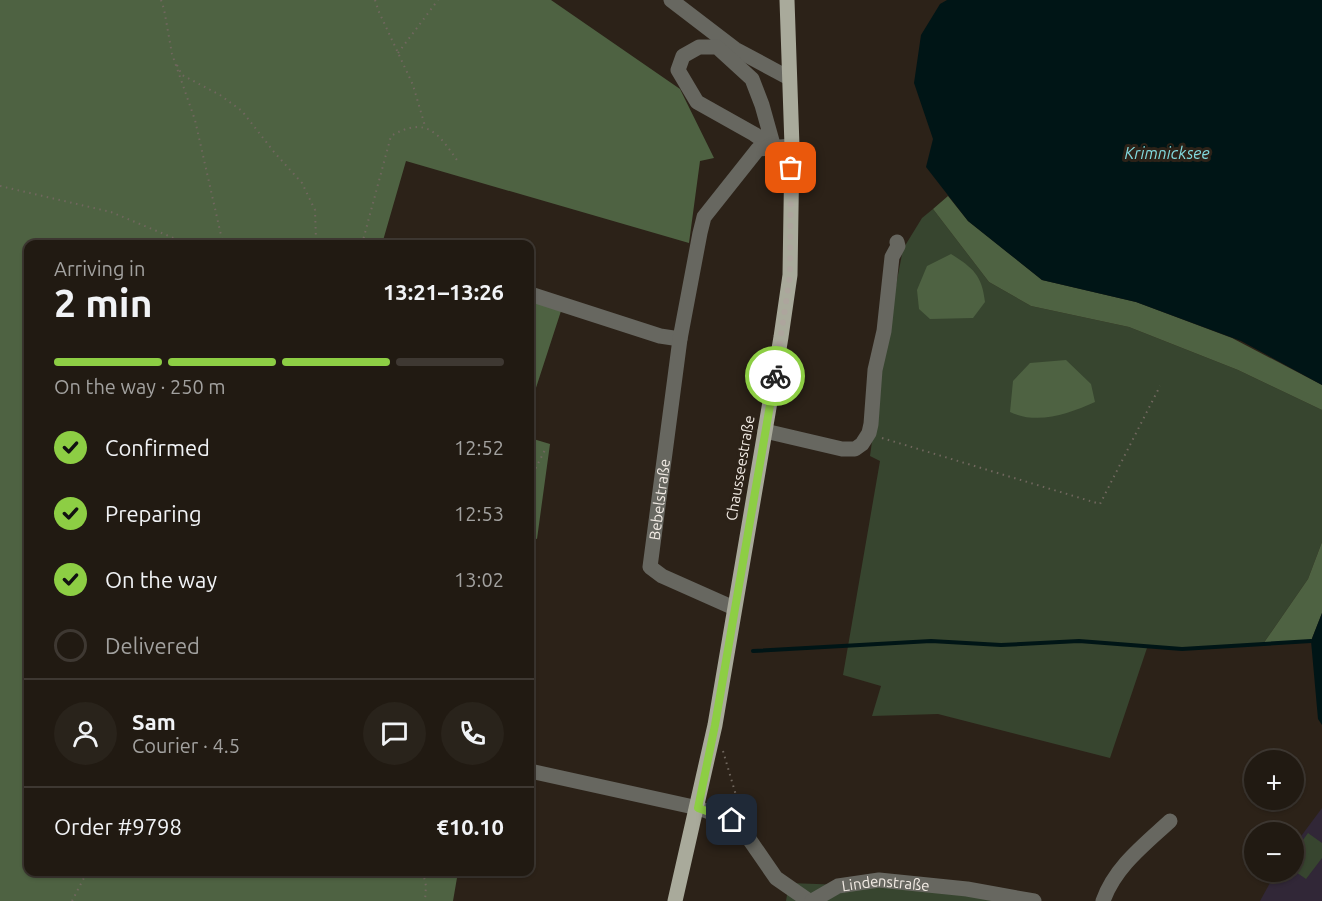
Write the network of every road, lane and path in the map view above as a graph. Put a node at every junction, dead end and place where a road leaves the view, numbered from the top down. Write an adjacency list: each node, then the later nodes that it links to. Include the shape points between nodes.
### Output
1 (161, 0): 8 (path)
2 (375, 0): 7 (path)
3 (438, 0): 7 (path)
4 (671, 0): 6 (street)
5 (787, 0): 9 (main road, Chausseestraße)
6 (686, 5): 9 (street, via 735,50)
7 (398, 53): 10 (path)
8 (172, 54): 16 (path, via 195,120); 17 (path, via 182,75 243,111 302,183 315,210)
9 (789, 78): 11 (main road, Chausseestraße)
10 (424, 126): 13 (path, via 437,135); 18 (path, via 405,127 391,135)
11 (792, 146): 12 (street); 23 (main road, Chausseestraße, via 790,275)
12 (774, 148): 12 (street, via 752,79 717,47 699,47 683,56 678,70 697,102); 21 (street, Bebelstraße, via 759,150 704,217)
13 (459, 163)
14 (0, 186): 15 (path, via 111,213)
15 (178, 240)
16 (222, 240)
17 (316, 240)
18 (363, 240)
19 (897, 242): 24 (street, via 888,280)
20 (534, 295): 21 (street)
21 (680, 339): 27 (street, Bebelstraße, via 650,567)
22 (1160, 386): 24 (path, via 1100,504)
23 (765, 431): 24 (street, via 842,449 855,449); 27 (main road, Chausseestraße)
24 (869, 434)
25 (546, 448): 26 (path)
26 (534, 471)
27 (734, 608): 28 (main road, Chausseestraße)
28 (715, 725): 30 (main road, Chausseestraße); 32 (path)
29 (534, 772): 30 (street, Lindenstraße)
30 (698, 808): 32 (street, Lindenstraße, via 732,820); 37 (main road, Chausseestraße)
31 (1170, 821): 40 (street, via 1124,864)
32 (747, 836): 38 (street, Lindenstraße, via 776,878)
33 (85, 876): 35 (path)
34 (424, 876): 36 (path)
35 (72, 901)
36 (425, 901)
37 (675, 901)
38 (810, 901): 39 (street, Lindenstraße, via 838,886 879,880)
39 (1034, 901)
40 (1103, 901)

